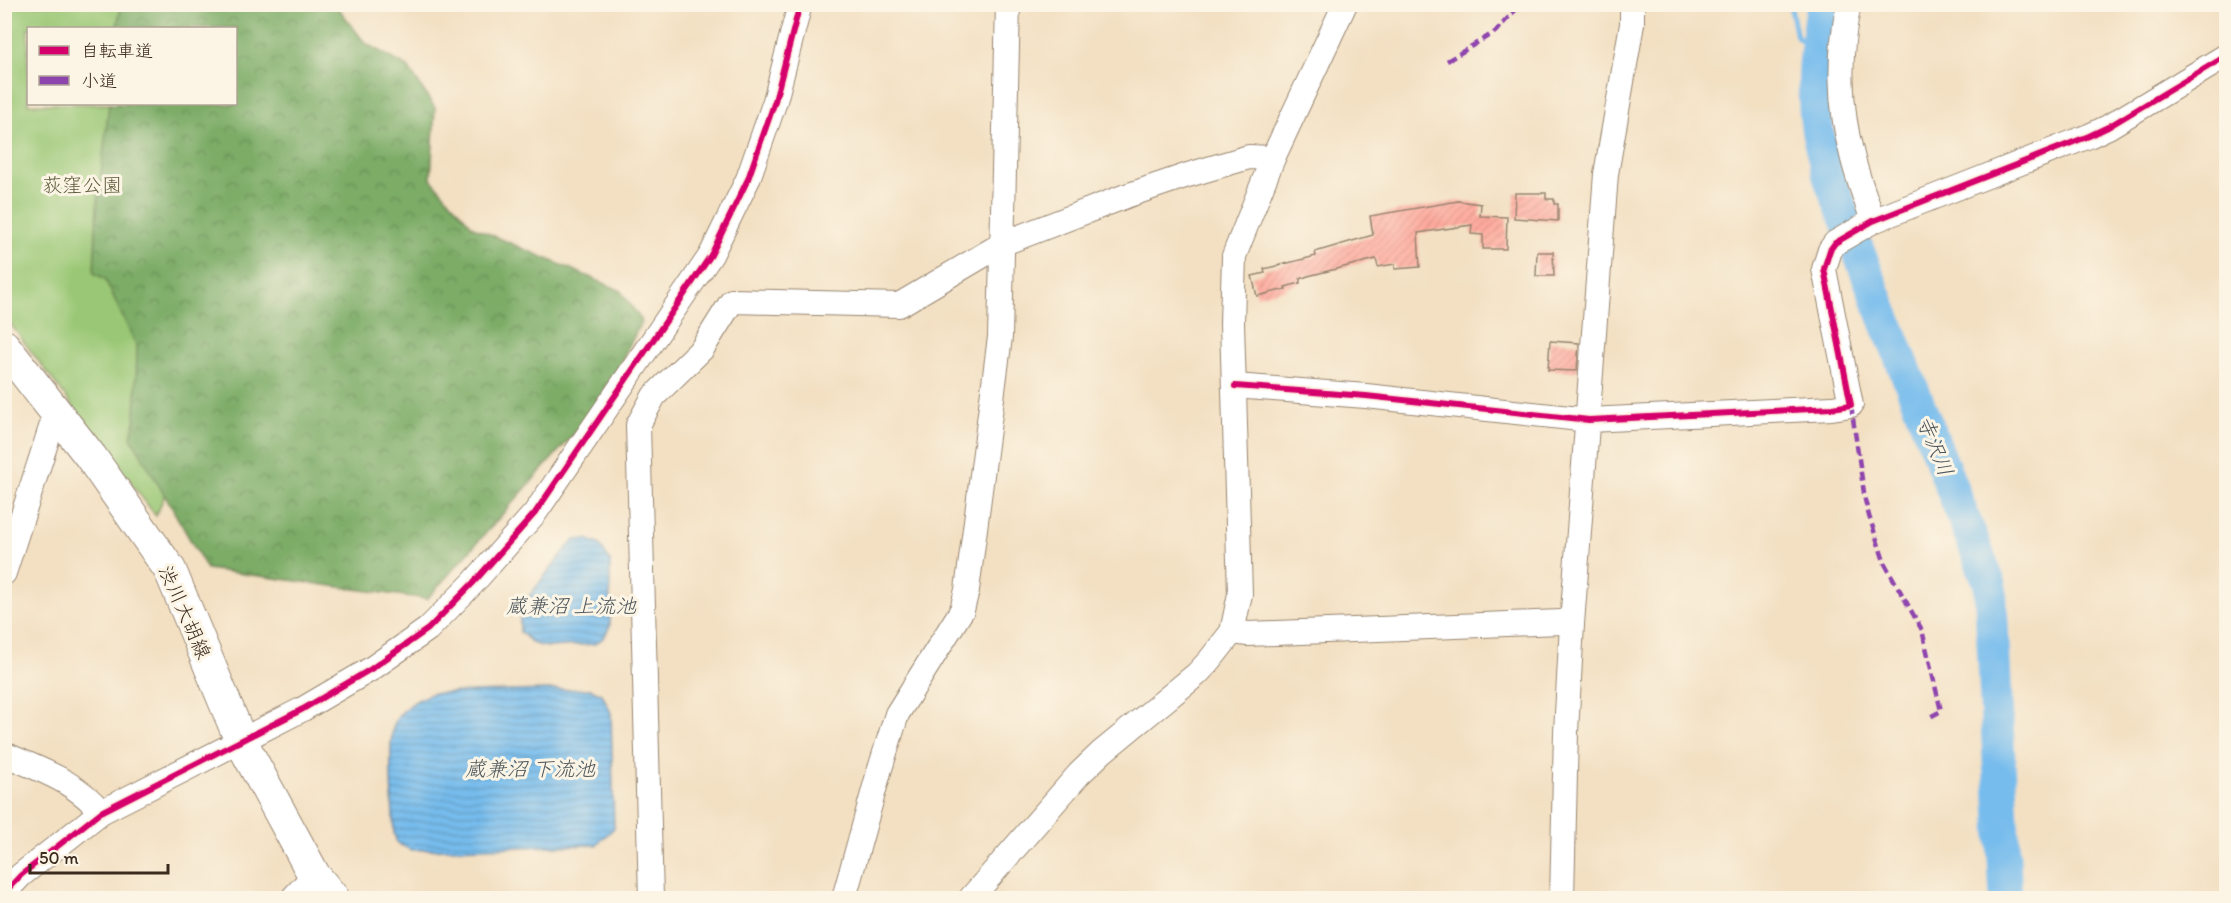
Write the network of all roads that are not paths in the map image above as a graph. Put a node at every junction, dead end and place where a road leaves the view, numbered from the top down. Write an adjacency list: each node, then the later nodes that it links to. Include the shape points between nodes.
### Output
1 (801, 4): 11 (street, via 775,101 748,179 711,255)
2 (1008, 4): 9 (street)
3 (1345, 4): 7 (street)
4 (1632, 4): 15 (street, via 1632,24 1606,174)
5 (1849, 4): 8 (street, via 1841,95)
6 (2226, 56): 8 (street, via 2089,136)
7 (1273, 158): 9 (street, via 1249,157 1188,175); 12 (street, via 1234,256)
8 (1868, 224): 15 (street, via 1835,243 1824,269 1851,405)
9 (1004, 243): 13 (street, via 899,305 732,301 702,349); 26 (street, via 1000,337 967,590 962,610 897,714)
10 (4, 346): 14 (main road, 渋川大胡線)
11 (628, 379): 13 (street); 19 (street, via 535,513 428,629 372,669)
12 (1235, 386): 15 (street); 18 (street, via 1240,594)
13 (654, 396): 25 (street, via 638,425)
14 (56, 412): 16 (street); 19 (main road, 渋川大胡線, via 170,570)
15 (1588, 420): 17 (street)
16 (4, 573)
17 (1572, 624): 18 (street); 28 (street)
18 (1232, 632): 27 (street, via 1197,674 1102,752)
19 (241, 741): 21 (street); 22 (main road, 渋川大胡線)
20 (4, 754): 21 (street, via 72,784)
21 (100, 812): 23 (street, via 21,874)
22 (323, 887): 24 (street)
23 (4, 893)
24 (293, 898)
25 (651, 898)
26 (844, 898)
27 (971, 898)
28 (1562, 898)

